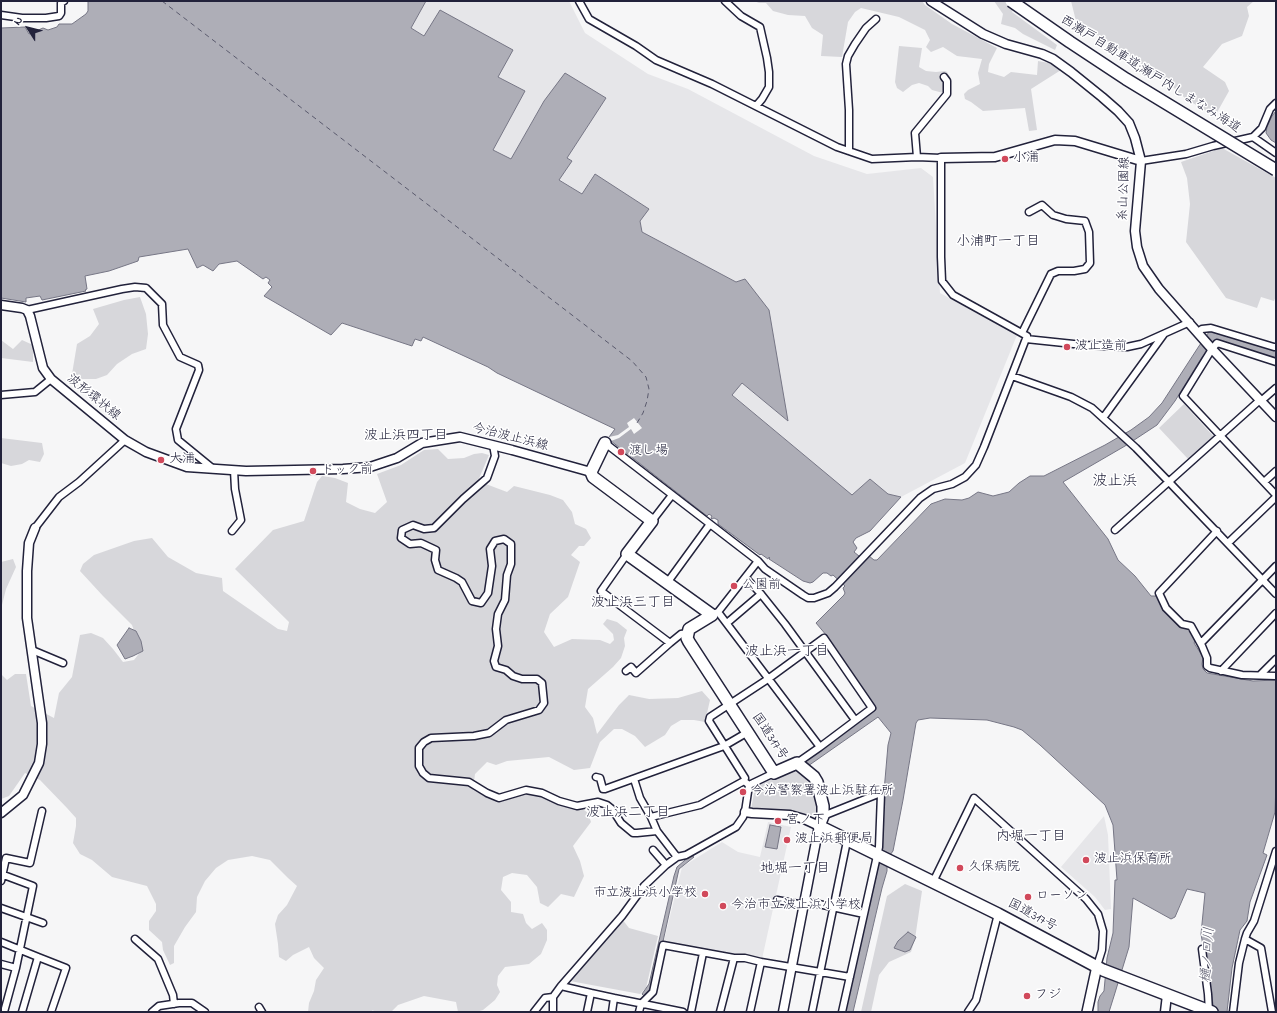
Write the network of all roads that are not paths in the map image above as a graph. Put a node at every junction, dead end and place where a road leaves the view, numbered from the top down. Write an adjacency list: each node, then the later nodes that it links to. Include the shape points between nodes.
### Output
1 (64, 1): 6 (street, via 61,3 59,16 22,18)
2 (579, 1): 10 (street, via 589,18 656,60)
3 (725, 1): 10 (street, via 741,16 760,28 768,58 769,87)
4 (931, 1): 16 (main road, 糸山公園線, via 983,34 1006,44 1042,54 1071,72 1129,123 1136,138)
5 (1011, 1): 17 (highway, 西瀬戸自動車道;瀬戸内しまなみ海道, bridge, via 1126,79)
6 (1, 15)
7 (876, 19): 12 (street, via 855,44 846,64)
8 (944, 77): 14 (street, via 947,81 947,94 915,134)
9 (1276, 103): 11 (street, via 1270,109 1262,128)
10 (756, 106): 12 (street, via 837,148)
11 (1253, 137): 13 (street); 16 (street, via 1186,154)
12 (849, 151): 14 (street, via 872,159)
13 (1276, 153)
14 (916, 157): 15 (street)
15 (941, 158): 16 (main road, via 994,157 1055,140 1075,141); 24 (street, via 942,281 953,295)
16 (1141, 161): 21 (main road, 糸山公園線, via 1135,231 1139,253 1150,277)
17 (1276, 170)
18 (1029, 212): 24 (street, via 1042,205 1053,215 1085,220 1089,232 1090,263 1085,269 1051,274)
19 (1, 305): 20 (main road)
20 (26, 310): 29 (main road, 波形環状線, via 30,316 43,368); 39 (street, via 115,290 146,288 162,304 163,325 180,357 198,365 199,370 176,429 178,440)
21 (1190, 322): 22 (main road, 糸山公園線); 23 (street)
22 (1198, 332): 25 (street, via 1211,328); 26 (main road, 糸山公園線)
23 (1164, 334): 24 (street, via 1127,347 1083,345); 34 (street)
24 (1024, 336): 28 (street)
25 (1276, 346)
26 (1212, 349): 27 (street, via 1217,343); 32 (main road, 糸山公園線); 35 (street, via 1183,396)
27 (1276, 362)
28 (1012, 376): 34 (street, via 1071,397 1092,408); 55 (street, via 976,465 965,477 920,498 828,593 808,598 765,569)
29 (51, 379): 31 (street, via 35,392); 36 (main road, 波形環状線)
30 (1276, 388): 32 (street)
31 (1, 395)
32 (1260, 401): 33 (main road, 糸山公園線); 35 (street)
33 (1276, 417)
34 (1103, 418): 43 (street)
35 (1221, 435): 43 (street); 44 (street)
36 (125, 440): 39 (main road, 波形環状線, via 146,452 187,467); 49 (street, via 59,497)
37 (605, 443): 42 (highway); 45 (street)
38 (493, 445): 40 (main road, 今治波止浜線, via 460,437 422,443 397,458 370,467); 42 (main road, 今治波止浜線); 92 (street, via 495,456 487,478 434,528 413,525 402,530 401,538 410,544 421,543 436,550 438,570 462,582 472,601 481,603 488,593 492,566 490,549 496,541 504,539 511,544 512,564 507,575 505,600 498,614 498,646 494,661 496,667 506,670 513,676 537,679 542,683 544,702 539,710 506,720 488,733 431,738 419,748 419,766 429,778 469,782 500,798 526,790 577,806 598,802 608,805 621,823 633,833)
39 (213, 469): 40 (main road, 今治波止浜線)
40 (234, 470): 51 (street, via 241,520)
41 (1276, 471): 44 (street)
42 (591, 472): 47 (highway, via 593,477)
43 (1169, 482): 50 (street); 52 (street)
44 (1264, 482): 46 (street)
45 (672, 495): 47 (street); 48 (street)
46 (1276, 496): 53 (street)
47 (652, 521): 54 (highway)
48 (710, 524): 55 (street); 59 (street)
49 (35, 528): 68 (main road, via 29,543 28,571 28,618)
50 (1115, 530)
51 (232, 531)
52 (1217, 531): 53 (street); 67 (street, via 1159,593 1166,608 1182,624 1191,626)
53 (1228, 543): 58 (street)
54 (627, 554): 59 (highway); 66 (street, via 601,591)
55 (758, 561): 57 (street)
56 (1276, 566): 58 (street)
57 (746, 578): 60 (street); 63 (street)
58 (1262, 580): 61 (street); 67 (street)
59 (667, 583): 63 (highway)
60 (761, 594): 64 (street); 69 (street)
61 (1276, 594)
62 (1276, 612): 72 (street)
63 (715, 613): 64 (street); 65 (highway, via 689,629)
64 (727, 623): 76 (street)
65 (688, 633): 66 (street, via 681,634); 77 (highway, 国道317号, via 689,642)
66 (670, 642): 73 (street, via 636,673 631,667)
67 (1201, 643): 72 (street, via 1207,658 1207,666)
68 (32, 650): 71 (street); 89 (main road, via 42,723 39,763 22,795)
69 (806, 652): 76 (street); 78 (street); 78 (street, via 824,638 872,708)
70 (1276, 659): 74 (street)
71 (63, 663)
72 (1221, 670): 74 (street, via 1242,675)
73 (626, 671)
74 (1260, 675): 75 (street)
75 (1276, 676)
76 (768, 679): 77 (street); 81 (street)
77 (730, 704): 79 (highway, 国道317号); 80 (street, via 710,717 709,721)
78 (855, 720): 81 (street)
79 (748, 732): 80 (street); 83 (highway, 国道317号)
80 (724, 746): 85 (street); 86 (street)
81 (820, 747): 82 (street)
82 (797, 763): 83 (highway, 国道317号); 91 (highway, 国道317号, via 817,782 823,806)
83 (774, 773): 86 (street)
84 (596, 778): 85 (street, via 600,778 603,789)
85 (634, 779): 90 (street, via 640,798)
86 (747, 783): 88 (street); 90 (street, via 700,805)
87 (42, 811): 99 (street, via 30,863 6,858)
88 (745, 812): 91 (main road, via 790,815); 96 (street, via 736,827 686,855)
89 (1, 813)
90 (651, 818): 92 (street)
91 (821, 821): 93 (highway, 国道317号); 97 (street, via 881,794 879,847); 103 (main road)
92 (657, 830): 96 (street)
93 (848, 841): 97 (highway, 国道317号); 104 (street)
94 (653, 850): 98 (street)
95 (1276, 851): 111 (street, via 1254,921)
96 (677, 857): 98 (street)
97 (882, 858): 101 (highway, 国道317号); 106 (street)
98 (666, 865): 125 (street, via 644,886 622,916)
99 (2, 874): 100 (street); 108 (street, via 33,886)
100 (1, 881)
101 (933, 882): 107 (highway, 国道317号); 122 (street, via 974,798 1086,899 1098,914 1103,931)
102 (777, 900): 103 (street)
103 (804, 903): 104 (street); 120 (main road)
104 (834, 907): 106 (street); 123 (street)
105 (1, 908): 108 (street)
106 (864, 914): 124 (street)
107 (998, 914): 122 (highway, 国道317号); 150 (street, via 976,1000)
108 (26, 917): 109 (street); 113 (street)
109 (43, 923)
110 (135, 939): 130 (street, via 158,959 173,995)
111 (1245, 939): 154 (street); 155 (street, via 1261,948)
112 (1, 942): 113 (street)
113 (20, 949): 116 (street); 121 (street)
114 (1202, 949): 153 (street)
115 (703, 953): 117 (street); 131 (street, via 663,945 653,992); 144 (street)
116 (38, 957): 134 (street); 135 (street, via 66,968)
117 (734, 958): 118 (street); 145 (street)
118 (761, 962): 120 (street); 146 (street)
119 (1, 964): 121 (street)
120 (792, 967): 123 (street); 147 (main road)
121 (16, 968): 133 (street)
122 (1100, 968): 127 (highway, 国道317号); 151 (main road)
123 (821, 972): 124 (street); 148 (street)
124 (850, 977): 149 (street)
125 (561, 986): 126 (street); 128 (street)
126 (591, 993): 129 (street); 140 (street)
127 (1167, 995): 152 (main road); 153 (highway, 国道317号)
128 (553, 997): 138 (street, via 545,998); 139 (street)
129 (614, 998): 131 (street); 141 (street)
130 (174, 1004): 136 (street, via 159,1006); 137 (street, via 192,1003)
131 (641, 1004): 132 (street); 142 (street)
132 (664, 1010): 143 (street)
133 (4, 1012)
134 (22, 1012)
135 (51, 1012)
136 (152, 1012)
137 (205, 1012)
138 (534, 1012)
139 (553, 1012)
140 (587, 1012)
141 (612, 1012)
142 (639, 1012)
143 (683, 1012)
144 (690, 1012)
145 (720, 1012)
146 (750, 1012)
147 (782, 1012)
148 (812, 1012)
149 (842, 1012)
150 (968, 1012)
151 (1087, 1012)
152 (1165, 1012)
153 (1210, 1012)
154 (1232, 1012)
155 (1272, 1012)

